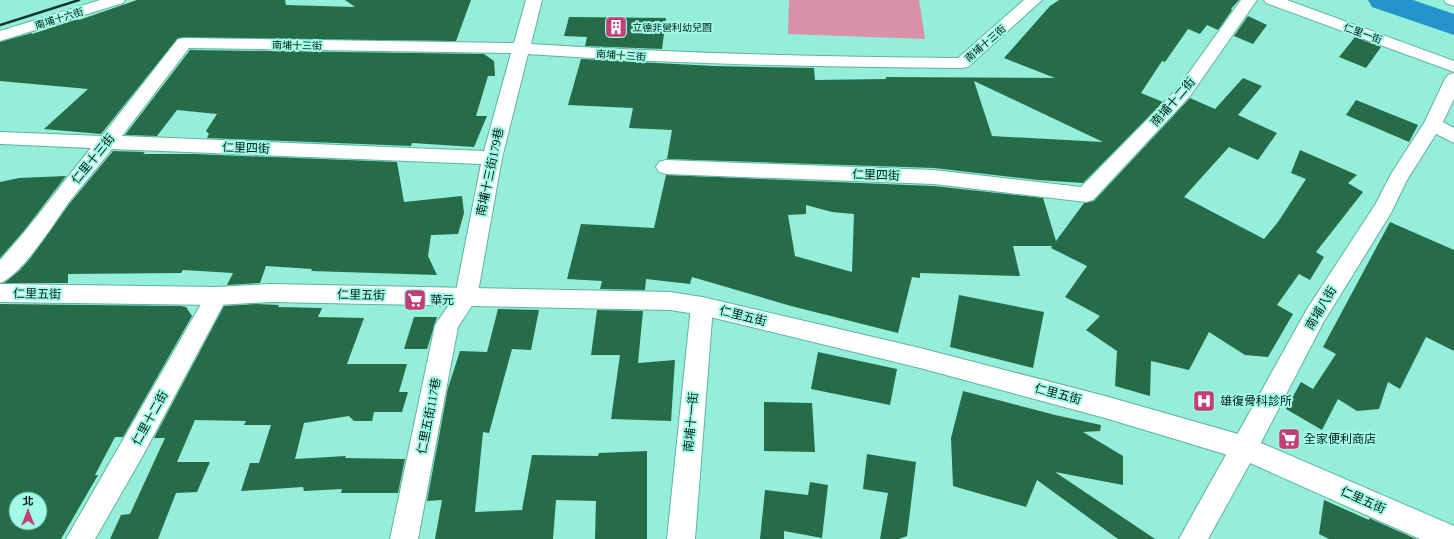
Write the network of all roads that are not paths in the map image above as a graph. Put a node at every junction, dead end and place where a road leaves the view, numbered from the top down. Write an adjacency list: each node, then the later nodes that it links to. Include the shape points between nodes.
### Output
1 (117, 0): 6 (street, 南埔十六街)
2 (534, 0): 8 (street, 南埔十三街179巷)
3 (1034, 0): 8 (street, 南埔十三街, via 962,63 820,62 635,56)
4 (1249, 0): 17 (street, 南埔十二街, via 1184,92)
5 (1272, 0): 9 (street, 仁里一街)
6 (0, 36)
7 (184, 43): 8 (street, 南埔十三街); 14 (street, 仁里十三街)
8 (520, 48): 15 (street, 南埔十三街179巷)
9 (1454, 67)
10 (1454, 79): 11 (street, 南埔八街)
11 (1433, 124): 12 (street); 23 (street, 南埔八街, via 1398,179 1384,208 1315,316)
12 (1454, 137)
13 (0, 138): 14 (street, 仁里四街)
14 (107, 142): 15 (street, 仁里四街); 18 (street, 仁里十三街, via 32,239)
15 (492, 158): 21 (street, 南埔十三街179巷)
16 (666, 167): 17 (street, 仁里四街, via 934,177)
17 (1086, 195)
18 (0, 274)
19 (0, 293): 20 (street, 仁里五街)
20 (216, 296): 21 (street, 仁里五街, via 271,293); 24 (street, 仁里十二街)
21 (466, 298): 22 (street, 仁里五街, via 670,301); 25 (street, 仁里五街117巷, via 447,325)
22 (702, 306): 23 (street, 仁里五街, via 934,362 1105,407); 26 (street, 南埔十一街)
23 (1245, 448): 27 (street, 南埔八街); 28 (street, 仁里五街)
24 (80, 539)
25 (404, 539)
26 (681, 539)
27 (1193, 539)
28 (1452, 539)

